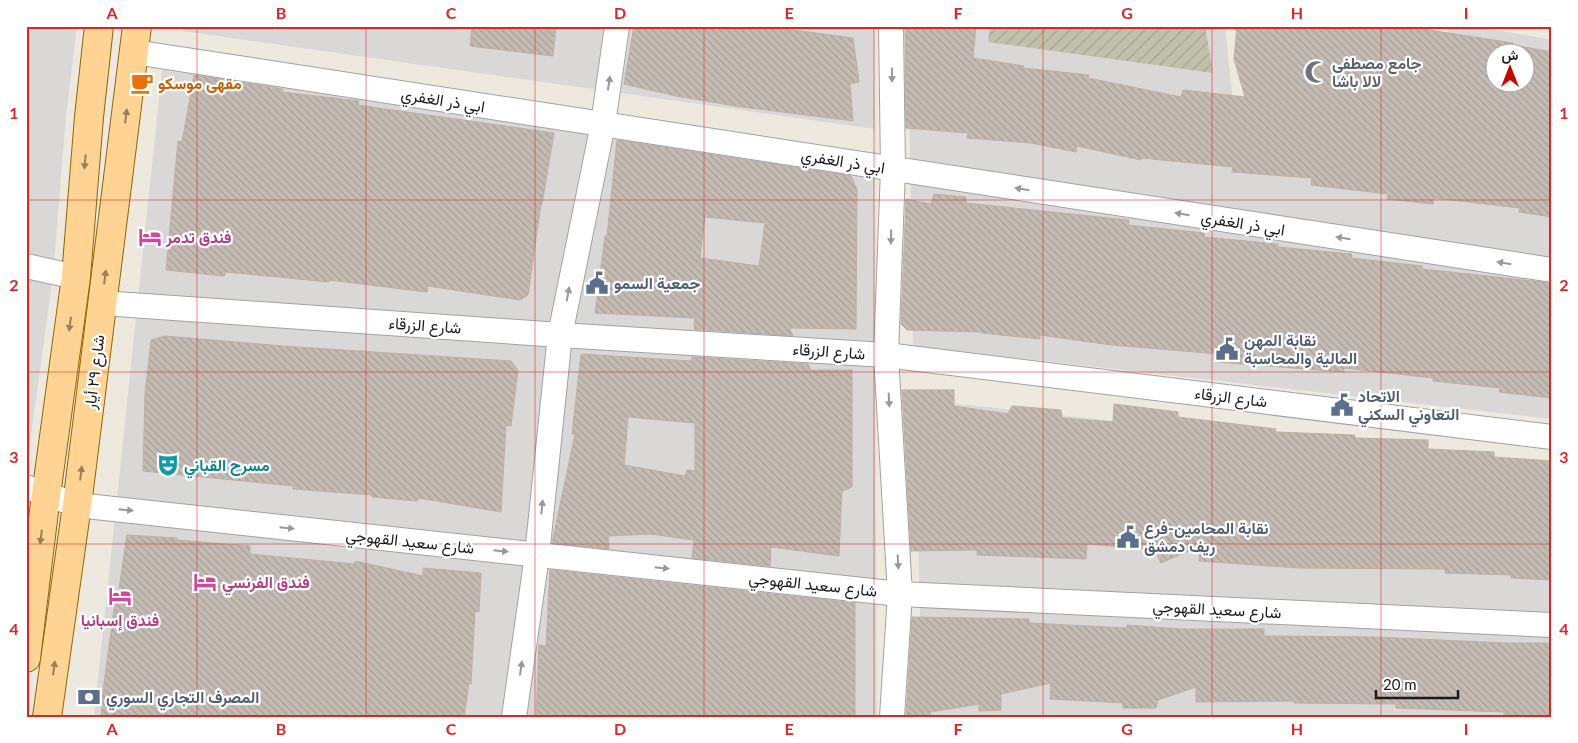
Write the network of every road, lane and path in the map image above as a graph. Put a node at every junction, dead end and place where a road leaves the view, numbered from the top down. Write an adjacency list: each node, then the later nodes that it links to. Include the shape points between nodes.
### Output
1 (99, 26): 9 (main road, شارع ٢٩ أيار, one-way to 9)
2 (618, 26): 5 (street, one-way to 2)
3 (891, 26): 6 (street, one-way to 6)
4 (136, 39): 5 (street, ابي ذر الغفري); 10 (main road, شارع ٢٩ أيار, one-way to 4)
5 (603, 124): 6 (street, ابي ذر الغفري); 11 (street, one-way to 5)
6 (893, 169): 8 (street, ابي ذر الغفري, one-way to 6); 12 (street, one-way to 12)
7 (26, 266): 9 (street)
8 (1552, 270)
9 (76, 277): 14 (main road, شارع ٢٩ أيار, one-way to 14)
10 (102, 303): 11 (street, شارع الزرقاء); 15 (main road, شارع ٢٩ أيار, one-way to 10)
11 (560, 334): 12 (street, شارع الزرقاء); 16 (street, one-way to 11)
12 (886, 355): 13 (street, شارع الزرقاء); 17 (street, one-way to 17)
13 (1552, 437)
14 (36, 491): 15 (street, شارع سعيد القهوجي); 19 (main road, شارع ٢٩ أيار, one-way to 19)
15 (77, 505): 16 (street, شارع سعيد القهوجي, one-way to 16); 20 (main road, شارع ٢٩ أيار, one-way to 15)
16 (537, 555): 17 (street, شارع سعيد القهوجي, one-way to 17); 21 (street, one-way to 16)
17 (900, 594): 18 (street, شارع سعيد القهوجي); 22 (street)
18 (1552, 625)
19 (26, 658)
20 (48, 717)
21 (514, 717)
22 (892, 717)

